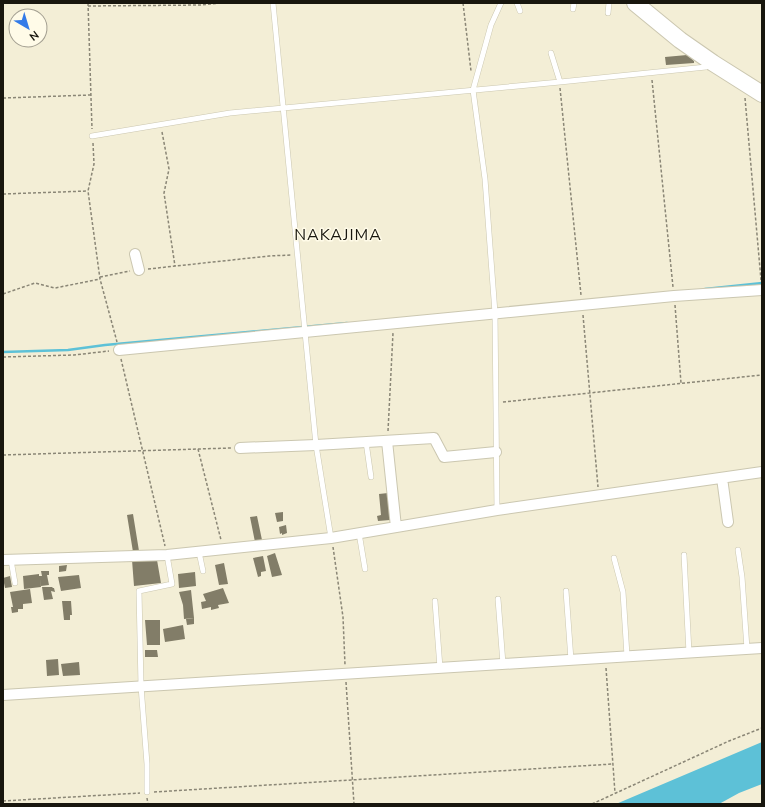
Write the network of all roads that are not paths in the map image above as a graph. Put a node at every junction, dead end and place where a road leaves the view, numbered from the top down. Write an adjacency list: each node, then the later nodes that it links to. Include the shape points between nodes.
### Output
1 (273, 3): 15 (lane)
2 (501, 3): 13 (lane, via 491,25)
3 (517, 3): 8 (lane)
4 (574, 3): 7 (lane)
5 (609, 3): 9 (lane)
6 (635, 3): 11 (main road)
7 (573, 9)
8 (520, 11)
9 (608, 13)
10 (551, 53): 12 (lane)
11 (713, 63): 12 (lane, via 706,67); 14 (main road)
12 (560, 82): 13 (lane)
13 (473, 90): 15 (lane); 20 (lane, via 485,179)
14 (762, 94)
15 (283, 108): 16 (lane, via 230,113); 21 (lane)
16 (92, 136)
17 (135, 254): 18 (street)
18 (139, 270)
19 (762, 290): 20 (street)
20 (495, 313): 21 (street); 27 (lane)
21 (304, 332): 22 (street); 25 (lane)
22 (119, 350)
23 (387, 441): 24 (street); 27 (street, via 434,438 444,457); 33 (street)
24 (366, 442): 25 (street); 29 (lane)
25 (316, 445): 26 (street); 35 (lane)
26 (240, 448)
27 (496, 452): 31 (lane)
28 (762, 472): 30 (street)
29 (371, 478)
30 (722, 478): 31 (street); 32 (street)
31 (497, 510): 33 (street)
32 (728, 522)
33 (396, 527): 34 (street)
34 (359, 533): 35 (street); 42 (lane)
35 (331, 538): 37 (street)
36 (738, 550): 49 (lane)
37 (199, 552): 38 (street); 43 (lane)
38 (167, 555): 41 (street); 55 (lane, via 172,584 140,591)
39 (684, 555): 50 (lane)
40 (614, 558): 51 (lane, via 623,592)
41 (7, 560): 44 (lane)
42 (365, 570)
43 (203, 571)
44 (15, 584)
45 (566, 590): 52 (lane)
46 (498, 599): 53 (lane)
47 (435, 601): 54 (lane)
48 (762, 648): 49 (street)
49 (747, 649): 50 (street)
50 (689, 653): 51 (street)
51 (627, 656): 52 (street)
52 (571, 660): 53 (street)
53 (502, 664): 54 (street)
54 (440, 668): 55 (street)
55 (141, 686): 56 (street); 57 (lane)
56 (3, 694)
57 (147, 792)

